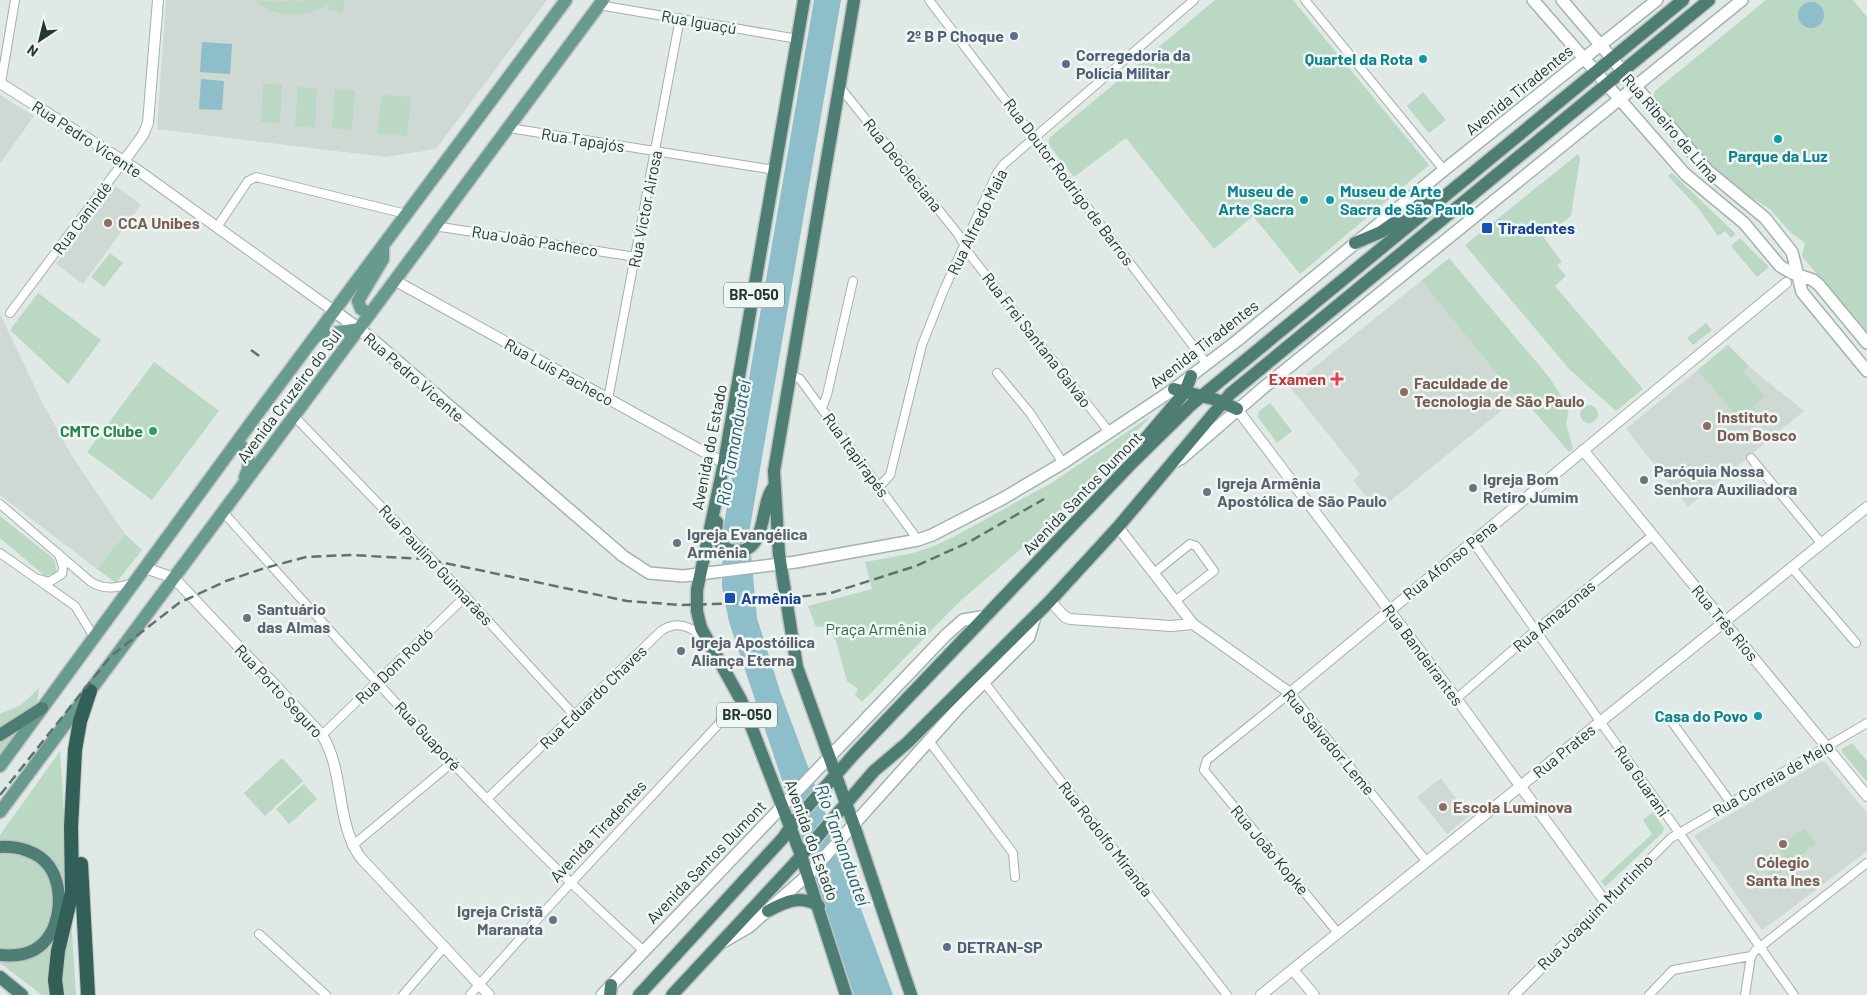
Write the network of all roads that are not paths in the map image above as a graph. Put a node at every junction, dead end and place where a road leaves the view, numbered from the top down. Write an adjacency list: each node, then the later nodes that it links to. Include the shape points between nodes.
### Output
1 (15, 0): 23 (street)
2 (158, 0): 31 (street, Rua Canindé, via 148,123)
3 (566, 0): 35 (main road, Avenida Cruzeiro do Sul)
4 (804, 0): 17 (highway, Avenida do Estado / BR-050)
5 (854, 0): 25 (highway, BR-050)
6 (929, 0): 29 (street, Rua Doutor Rodrigo de Barros)
7 (1194, 0): 29 (street, Rua Alfredo Maia)
8 (1305, 0): 33 (street)
9 (1533, 0): 20 (main road, Rua Ribeiro de Lima)
10 (1562, 0): 18 (main road, Rua Ribeiro de Lima)
11 (1657, 0): 18 (main road, Avenida Tiradentes)
12 (1683, 0): 19 (highway)
13 (1709, 0): 21 (highway)
14 (1742, 0): 26 (main road)
15 (601, 3): 16 (street, Rua Iguaçú); 28 (main road, Avenida Cruzeiro do Sul)
16 (680, 18): 17 (street, Rua Iguaçú); 30 (street, Rua Victor Airosa)
17 (798, 39): 32 (highway, Avenida do Estado / BR-050)
18 (1600, 45): 19 (main road, Rua Ribeiro de Lima); 20 (main road, Avenida Tiradentes)
19 (1611, 58): 21 (main road, Rua Ribeiro de Lima); 22 (highway)
20 (1583, 60): 22 (main road, Rua Ribeiro de Lima); 33 (main road, Avenida Tiradentes)
21 (1623, 72): 24 (highway); 26 (main road, Rua Ribeiro de Lima)
22 (1595, 73): 24 (main road, Rua Ribeiro de Lima); 34 (highway)
23 (0, 83): 31 (street, Rua Pedro Vicente)
24 (1607, 85): 27 (main road, Rua Ribeiro de Lima); 62 (highway)
25 (839, 86): 40 (street, Rua Deocleciana, via 958,234); 57 (highway, BR-050)
26 (1634, 86): 27 (main road); 43 (main road, Rua Ribeiro de Lima, via 1713,177 1764,218 1792,252)
27 (1619, 98): 42 (main road, Rua Ribeiro de Lima, via 1685,174 1744,223); 64 (main road)
28 (509, 128): 30 (street, Rua Tapajós); 36 (main road, Avenida Cruzeiro do Sul)
29 (1035, 137): 40 (street, Rua Alfredo Maia, via 1000,168); 54 (street, Rua Doutor Rodrigo de Barros)
30 (656, 151): 32 (street, Rua Tapajós); 41 (street, Rua Victor Airosa)
31 (124, 162): 37 (street, Rua Pedro Vicente); 49 (street, Rua Canindé)
32 (775, 170): 71 (highway, Avenida do Estado / BR-050)
33 (1444, 170): 38 (main road, Avenida Tiradentes)
34 (1461, 182): 38 (highway, via 1444,187 1381,232); 60 (highway)
35 (406, 214): 37 (street, via 256,177 248,181); 39 (main road, Avenida Cruzeiro do Sul)
36 (434, 226): 41 (street, Rua João Pacheco); 44 (main road, Avenida Cruzeiro do Sul)
37 (217, 227): 48 (street, Rua Pedro Vicente)
38 (1355, 243): 54 (main road, Avenida Tiradentes)
39 (383, 246): 48 (main road, Avenida Cruzeiro do Sul); 50 (main road, via 383,259 358,301)
40 (964, 246): 66 (street, Rua Frei Santana Galvão); 75 (street, Rua Alfredo Maia, via 922,345 890,475)
41 (636, 257): 61 (street, Rua Victor Airosa)
42 (1780, 266): 43 (main road, Rua Ribeiro de Lima); 46 (street)
43 (1798, 275): 47 (main road, Rua Ribeiro de Lima); 53 (main road, Rua Ribeiro de Lima, via 1813,280)
44 (394, 280): 50 (main road, Avenida Cruzeiro do Sul); 61 (street, Rua Luís Pacheco)
45 (853, 281): 63 (street)
46 (1786, 283): 47 (street); 68 (street, Rua Afonso Pena)
47 (1800, 288): 55 (main road)
48 (334, 311): 51 (main road, Rua Pedro Vicente); 52 (main road, Avenida Cruzeiro do Sul)
49 (10, 313)
50 (370, 314): 51 (main road, Avenida Cruzeiro do Sul)
51 (359, 329): 52 (main road); 65 (main road, Avenida Cruzeiro do Sul); 92 (main road, Rua Pedro Vicente, via 635,566 658,575)
52 (316, 336): 67 (main road, Avenida Cruzeiro do Sul)
53 (1867, 343)
54 (1208, 364): 58 (main road, Avenida Tiradentes)
55 (1867, 371)
56 (997, 373): 72 (street, via 1030,413)
57 (790, 374): 63 (street, Rua Itapirapés, via 800,379); 76 (highway, BR-050)
58 (1191, 376): 59 (highway)
59 (1179, 390): 60 (highway); 66 (main road, Avenida Tiradentes); 73 (highway, via 1133,454)
60 (1202, 395): 62 (highway); 73 (highway, Avenida Santos Dumont)
61 (608, 399): 71 (street, Rua Luís Pacheco)
62 (1223, 402): 64 (highway); 70 (highway)
63 (822, 408): 75 (street, Rua Itapirapés)
64 (1237, 409): 70 (main road, via 1182,458); 99 (street, Rua Bandeirantes)
65 (294, 416): 74 (main road, Avenida Cruzeiro do Sul); 96 (street, Rua Paulino Guimarães)
66 (1110, 433): 72 (main road, Avenida Tiradentes)
67 (237, 442): 74 (main road, via 249,460); 89 (main road, Avenida Cruzeiro do Sul)
68 (1583, 450): 82 (street, Rua Três Rios); 84 (street, Rua Afonso Pena)
69 (1751, 458): 85 (street)
70 (1172, 462): 81 (highway)
71 (724, 463): 78 (highway, Avenida do Estado / BR-050)
72 (1063, 463): 83 (main road, Avenida Tiradentes, via 1002,499)
73 (1129, 466): 100 (highway, Avenida Santos Dumont)
74 (243, 485): 80 (main road, Avenida Cruzeiro do Sul)
75 (880, 487): 83 (street, Rua Itapirapés)
76 (774, 488): 78 (highway, via 768,495 758,536 747,549 737,551 723,546 716,532); 88 (highway, BR-050)
77 (0, 504): 87 (street)
78 (715, 507): 92 (highway, Avenida do Estado / BR-050)
79 (1867, 507): 85 (street, Rua Prates)
80 (223, 512): 93 (main road, Avenida Cruzeiro do Sul); 108 (street, Rua Guaporé)
81 (1118, 527): 91 (street, Rua Salvador Leme); 97 (highway)
82 (1653, 535): 102 (street, Rua Três Rios); 104 (street, Rua Amazonas)
83 (918, 540): 88 (main road, Avenida Tiradentes)
84 (1473, 542): 99 (street, Rua Afonso Pena); 104 (street, Rua Guarani)
85 (1822, 544): 90 (street, Rua Prates)
86 (0, 553): 94 (street)
87 (59, 554): 94 (street, via 62,574 49,582); 95 (street, via 79,575 100,588)
88 (782, 564): 92 (main road, Avenida Tiradentes); 123 (highway, BR-050, via 797,667)
89 (144, 568): 93 (street, Rua Porto Seguro); 95 (main road, Avenida Cruzeiro do Sul)
90 (1792, 568): 102 (street, Rua Prates); 107 (street)
91 (1154, 573): 98 (street, Rua Salvador Leme); 98 (street, via 1190,544 1196,546 1213,572)
92 (701, 574): 106 (highway, Avenida do Estado / BR-050, via 696,611)
93 (174, 578): 110 (main road, Avenida Cruzeiro do Sul); 120 (street, Rua Porto Seguro)
94 (37, 579): 105 (street, via 75,606)
95 (134, 583): 105 (main road, Avenida Cruzeiro do Sul)
96 (466, 596): 108 (street, Rua Dom Rodó); 115 (street, Rua Paulino Guimarães)
97 (1050, 601): 101 (highway); 103 (street, via 1070,619 1171,626)
98 (1175, 601): 103 (street, Rua Salvador Leme)
99 (1389, 610): 111 (street, Rua Afonso Pena); 112 (street, Rua Bandeirantes)
100 (987, 616): 123 (main road, Avenida Santos Dumont, via 968,618 956,624); 127 (highway, Avenida Santos Dumont)
101 (1035, 617): 109 (main road, via 1029,637); 132 (highway, via 907,743 874,771)
102 (1725, 622): 117 (street, Rua Prates); 122 (street, Rua Três Rios)
103 (1193, 624): 111 (street, Rua Salvador Leme)
104 (1536, 630): 112 (street, Rua Amazonas); 117 (street, Rua Guarani)
105 (94, 637): 114 (main road, Avenida Cruzeiro do Sul)
106 (706, 639): 113 (highway, Avenida do Estado / BR-050); 115 (street, Rua Eduardo Chaves, via 681,625 667,626)
107 (1856, 643)
108 (377, 681): 120 (street, Rua Dom Rodó); 124 (street, Rua Guaporé)
109 (984, 682): 121 (main road); 174 (street, Rua Rodolfo Miranda)
110 (90, 691): 129 (highway, via 77,735); 135 (main road, Avenida Cruzeiro do Sul)
111 (1290, 693): 126 (street, Rua Afonso Pena, via 1207,760); 142 (street, Rua Salvador Leme)
112 (1456, 699): 128 (street, Rua Bandeirantes)
113 (741, 700): 134 (highway, Avenida do Estado / BR-050); 146 (street, Avenida Tiradentes)
114 (42, 708): 119 (highway); 125 (main road, Avenida Cruzeiro do Sul)
115 (575, 716): 131 (street, Rua Eduardo Chaves)
116 (1669, 718): 133 (street)
117 (1600, 722): 128 (street, Rua Prates); 138 (street, Rua Guarani)
118 (1867, 723): 122 (street, Rua Correia de Melo)
119 (0, 735)
120 (322, 735): 139 (street, Rua Porto Seguro, via 332,755 346,831)
121 (929, 741): 137 (main road); 145 (street, via 1013,853)
122 (1827, 747): 130 (street, Rua Três Rios); 133 (street, Rua Correia de Melo)
123 (830, 758): 127 (highway, BR-050); 134 (main road, Avenida Santos Dumont)
124 (453, 762): 131 (street, Rua Guaporé); 139 (street)
125 (0, 766)
126 (1204, 766): 150 (street, Rua João Kopke, via 1205,773)
127 (836, 776): 132 (highway, BR-050); 136 (highway, Avenida Santos Dumont)
128 (1521, 786): 142 (street, Rua Prates); 147 (street, Rua Bandeirantes)
129 (74, 793): 163 (highway, via 72,892 58,951); 164 (highway)
130 (1867, 796)
131 (488, 798): 146 (street, Rua Guaporé)
132 (846, 802): 137 (highway, BR-050); 141 (highway)
133 (1730, 803): 138 (street, Rua Correia de Melo)
134 (785, 804): 136 (highway, Avenida do Estado / BR-050); 155 (main road, Avenida Santos Dumont)
135 (0, 812)
136 (792, 825): 141 (highway, Avenida do Estado / BR-050); 170 (highway, Avenida Santos Dumont)
137 (854, 826): 144 (main road); 173 (highway, BR-050)
138 (1680, 833): 147 (street, Rua Joaquim Murtinho, via 1671,838); 154 (street, Rua Guarani)
139 (352, 846): 153 (street, Rua Porto Seguro)
140 (0, 847): 156 (highway, via 22,849 49,866 59,899 53,930 36,949 15,956)
141 (802, 854): 144 (highway, Avenida do Estado / BR-050); 152 (highway)
142 (1427, 862): 150 (street, Rua Prates)
143 (1867, 863): 154 (street)
144 (809, 874): 148 (highway, Avenida do Estado / BR-050); 149 (main road)
145 (1015, 877)
146 (571, 883): 155 (street, Rua Guaporé); 160 (street, Avenida Tiradentes)
147 (1606, 903): 177 (street, Rua Joaquim Murtinho)
148 (819, 906): 149 (highway, via 808,900 795,900); 172 (highway, Avenida do Estado / BR-050)
149 (768, 912): 152 (main road)
150 (1338, 933): 158 (street, Rua Prates)
151 (259, 934): 165 (street)
152 (723, 942): 171 (highway)
153 (445, 946): 160 (street, Rua Porto Seguro); 166 (street)
154 (1760, 946): 157 (street); 180 (street, Rua Guarani)
155 (643, 950): 161 (main road, Avenida Santos Dumont)
156 (0, 955)
157 (1751, 956): 178 (street, via 1673,970); 179 (street)
158 (1293, 970): 175 (street, Rua Prates); 176 (street)
159 (0, 977): 162 (highway)
160 (479, 985): 167 (street, Avenida Tiradentes); 168 (street, Rua Porto Seguro)
161 (610, 990): 169 (main road, Avenida Santos Dumont)
162 (22, 995)
163 (57, 995)
164 (88, 995)
165 (326, 995)
166 (403, 995)
167 (470, 995)
168 (489, 995)
169 (602, 995)
170 (638, 995)
171 (672, 995)
172 (846, 995)
173 (912, 995)
174 (1227, 995)
175 (1261, 995)
176 (1314, 995)
177 (1514, 995)
178 (1649, 995)
179 (1746, 995)
180 (1794, 995)

